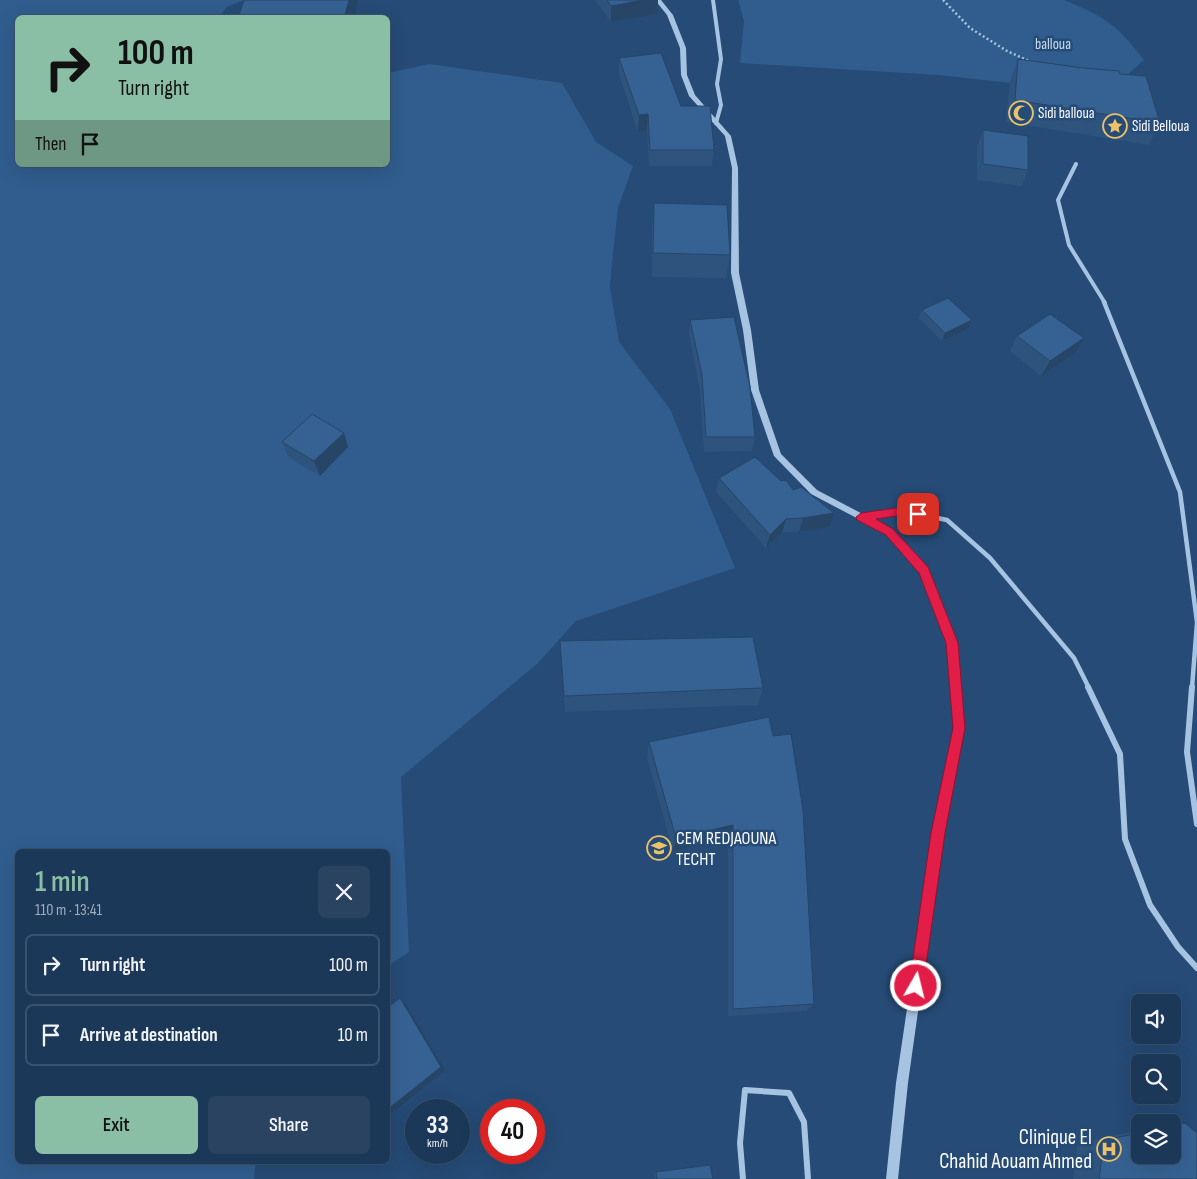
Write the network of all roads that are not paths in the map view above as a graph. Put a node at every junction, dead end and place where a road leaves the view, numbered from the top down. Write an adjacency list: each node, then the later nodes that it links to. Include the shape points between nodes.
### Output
1 (658, 0): 3 (street, via 670,15 683,48 684,75 692,96)
2 (713, 0): 3 (street, via 721,59 717,84 721,105)
3 (716, 123): 5 (street, via 728,136 736,168 735,273 755,390 778,456 814,492)
4 (1076, 164): 6 (street, via 1058,200 1069,245 1108,308 1180,492)
5 (861, 517): 8 (street, via 903,511 947,520 990,558 1074,658 1120,754 1125,839 1150,905 1178,947); 11 (street, via 890,532 924,570 952,643 959,728 938,833 902,1083)
6 (1197, 622): 7 (street, via 1187,752)
7 (1197, 824)
8 (1197, 968)
9 (743, 1179): 10 (street, via 740,1143 745,1090 766,1090 789,1094 804,1122)
10 (808, 1179)
11 (892, 1179)

